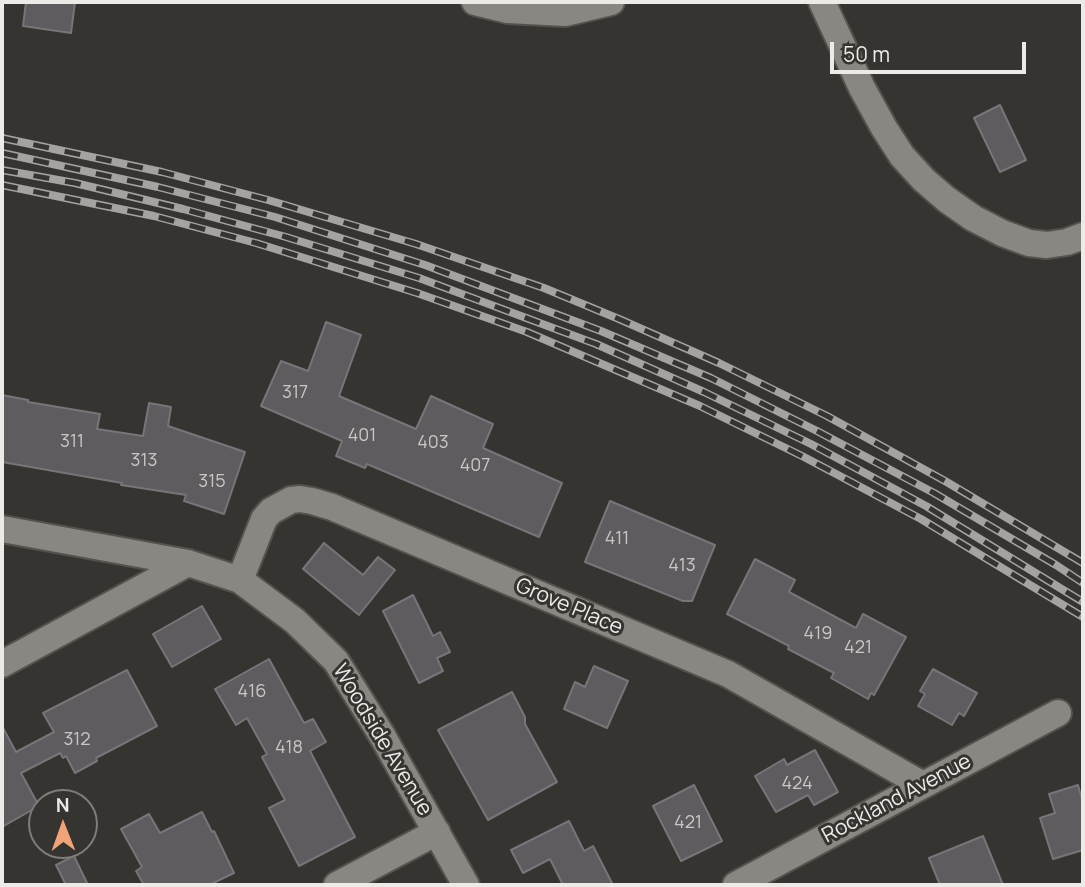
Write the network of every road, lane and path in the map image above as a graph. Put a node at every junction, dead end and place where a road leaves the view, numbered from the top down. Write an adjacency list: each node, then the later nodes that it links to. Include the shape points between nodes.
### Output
1 (475, 2): 2 (street, via 508,10 565,13)
2 (611, 2)
3 (822, 2): 4 (street, via 884,128 924,180 973,218 1029,243 1047,245)
4 (1083, 236)
5 (2, 529): 6 (street, Woodside Avenue)
6 (188, 563): 7 (street, Woodside Avenue); 8 (street)
7 (240, 580): 10 (street, Grove Place, via 271,511 291,500 312,501 728,674); 11 (street, Woodside Avenue, via 295,621 336,661)
8 (2, 664)
9 (1058, 713): 10 (street, Rockland Avenue)
10 (923, 785): 14 (street, Rockland Avenue)
11 (437, 832): 12 (street); 13 (street, Woodside Avenue)
12 (337, 885)
13 (466, 885)
14 (736, 885)

